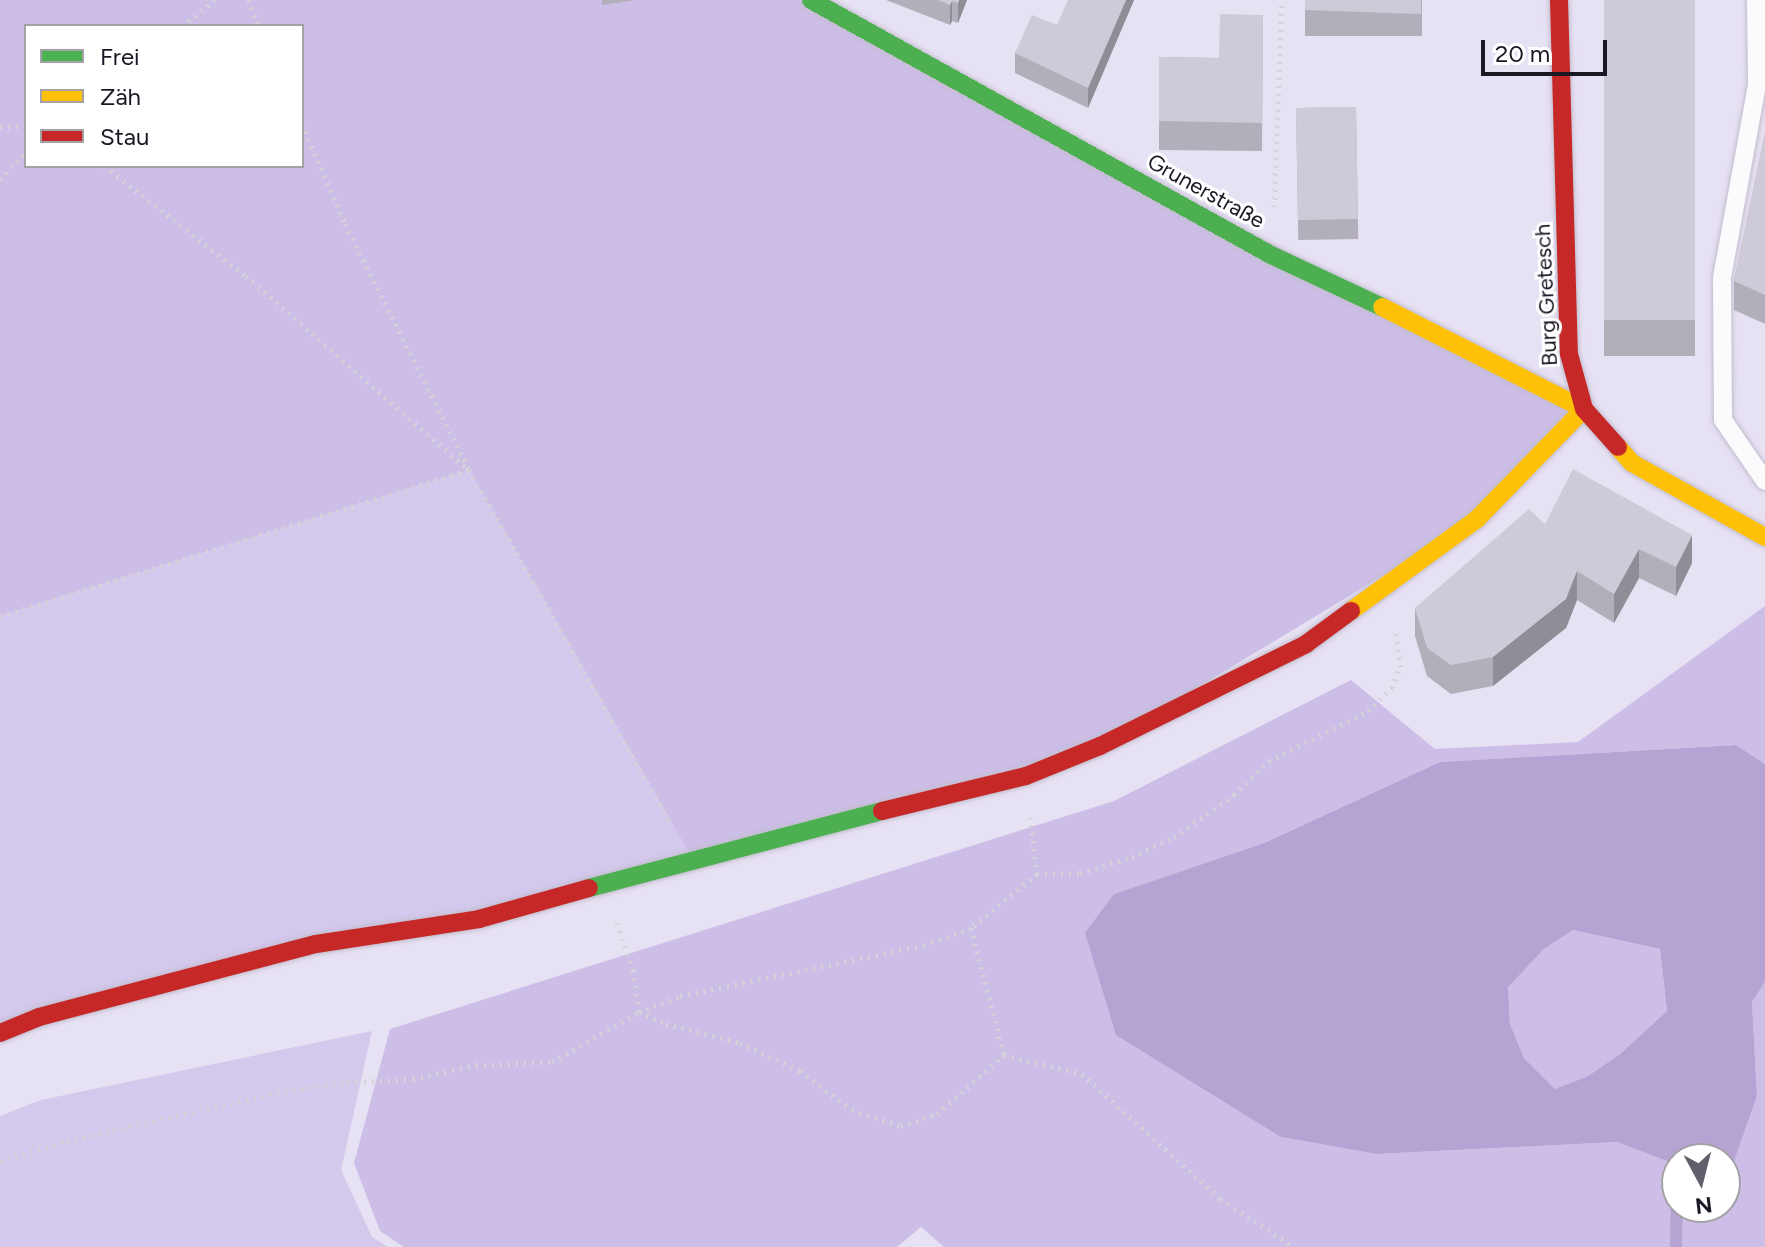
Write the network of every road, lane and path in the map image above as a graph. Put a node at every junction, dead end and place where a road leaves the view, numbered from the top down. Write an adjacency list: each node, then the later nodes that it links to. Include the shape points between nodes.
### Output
1 (215, 0): 7 (path)
2 (248, 0): 8 (path)
3 (811, 0): 15 (street, Grunerstraße)
4 (1282, 0): 15 (path)
5 (1559, 0): 16 (street, Burg Gretesch, via 1569,354)
6 (1756, 0): 18 (lane, via 1757,85 1722,278 1723,420)
7 (185, 24)
8 (258, 24)
9 (24, 126): 10 (path)
10 (0, 127)
11 (304, 129): 17 (path, via 345,224)
12 (24, 154): 14 (path)
13 (107, 168): 17 (path, via 246,276)
14 (0, 179)
15 (1271, 255): 16 (street, Grunerstraße)
16 (1584, 409): 19 (street, Burg Gretesch, via 1632,463); 20 (street, via 1477,519)
17 (469, 470): 21 (path); 23 (path)
18 (1765, 481)
19 (1765, 537)
20 (1390, 583): 22 (street, via 1306,644 1100,746); 24 (path, via 1400,667 1392,688 1368,711 1269,761 1234,795 1174,837 1080,873)
21 (0, 616)
22 (1026, 776): 23 (street); 24 (path)
23 (692, 858): 25 (street)
24 (1037, 874): 26 (path)
25 (605, 883): 27 (path, via 633,970); 28 (street, via 479,919 316,944 39,1017)
26 (971, 928): 27 (path, via 924,945 710,989); 29 (path)
27 (639, 1012): 29 (path, via 740,1043 800,1071 852,1110 901,1126 937,1114); 30 (path, via 552,1062 476,1065 413,1079 285,1091)
28 (0, 1033)
29 (1004, 1055): 31 (path, via 1082,1074 1221,1199)
30 (0, 1161)
31 (1294, 1247)

